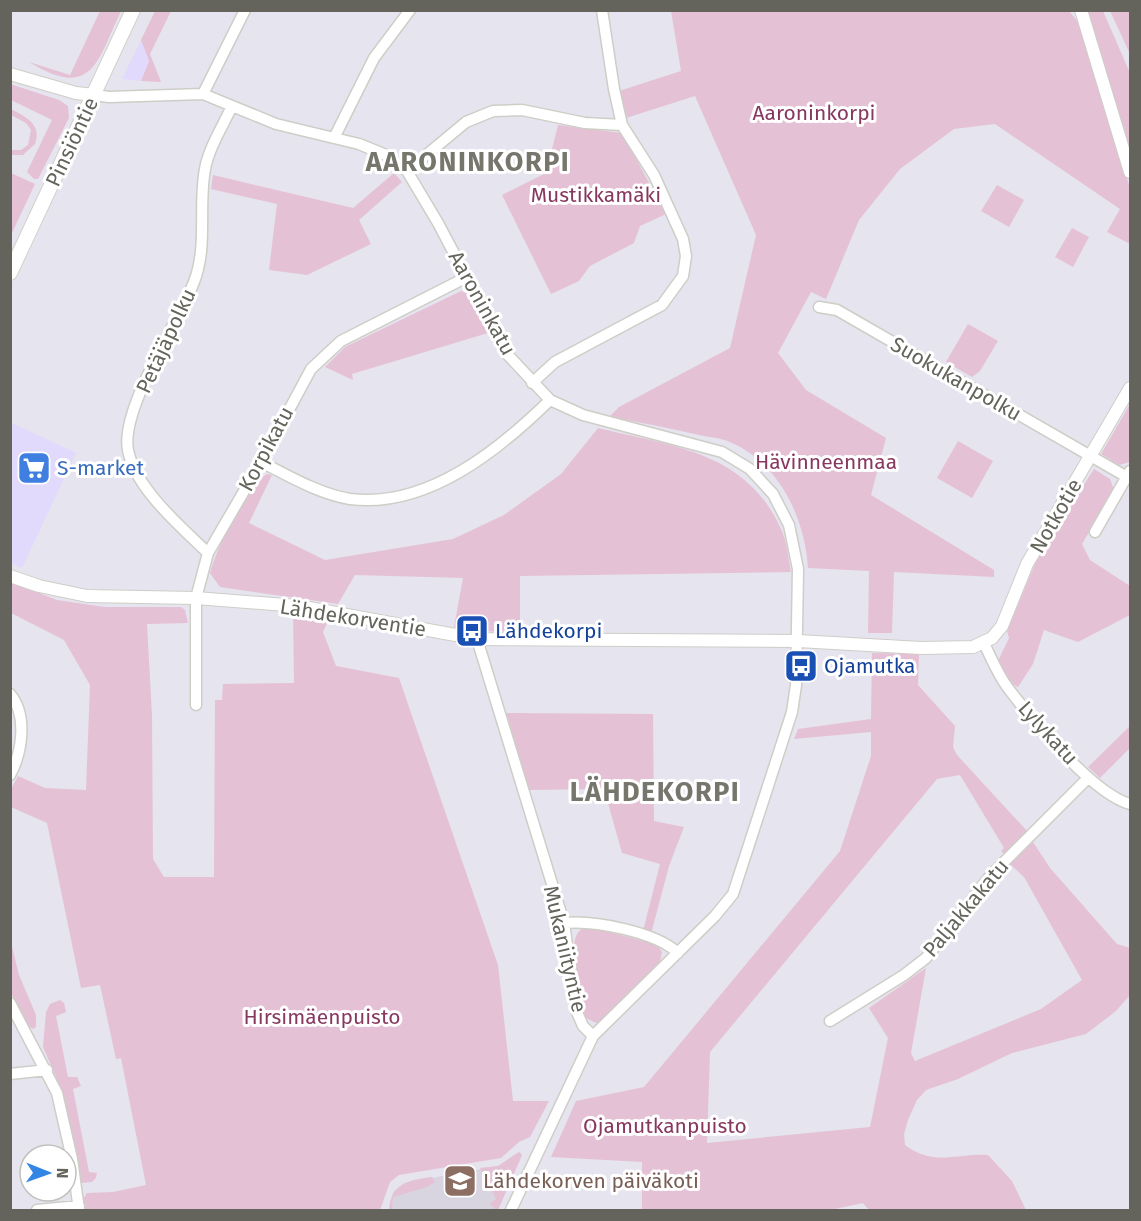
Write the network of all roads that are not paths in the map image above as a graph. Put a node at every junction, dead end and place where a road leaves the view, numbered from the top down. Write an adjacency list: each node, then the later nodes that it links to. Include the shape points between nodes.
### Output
1 (133, 10): 7 (main road, Pinsiöntie)
2 (245, 10): 8 (street)
3 (410, 10): 11 (street, via 374,58)
4 (602, 10): 10 (street)
5 (1081, 10): 13 (street)
6 (10, 74): 7 (street, via 76,93)
7 (94, 94): 8 (street, Aaroninkatu); 14 (main road, Pinsiöntie)
8 (203, 94): 9 (street, Aaroninkatu)
9 (232, 106): 11 (street, Aaroninkatu, via 276,124); 24 (street, Petäjäpolku, via 205,167 202,241 195,280 139,397 128,433 128,450 144,485)
10 (622, 125): 12 (street, via 585,123 522,110 493,111 466,122); 17 (street, via 654,175 683,239 686,256 682,276 662,305 555,362)
11 (334, 138): 12 (street, Aaroninkatu, via 386,155)
12 (407, 171): 15 (street, Aaroninkatu)
13 (1131, 172)
14 (10, 273)
15 (467, 278): 17 (street, Aaroninkatu, via 507,354); 21 (street, Korpikatu, via 341,341 327,352 306,378)
16 (819, 307): 20 (street, Suokukanpolku, via 837,310)
17 (532, 383): 19 (street, Aaroninkatu)
18 (1131, 388): 20 (street, Notkotie)
19 (550, 399): 21 (street, via 492,450 451,476 382,499 351,499 317,490); 28 (street, Aaroninkatu, via 583,415 722,452 761,479 782,508 795,547)
20 (1090, 457): 22 (street, Suokukanpolku); 29 (street, Notkotie, via 1028,564 1002,626)
21 (261, 462): 24 (street, Korpikatu)
22 (1129, 474): 23 (street)
23 (1095, 532)
24 (208, 553): 26 (street, Korpikatu)
25 (10, 576): 26 (street, Lähdekorventie, via 87,596)
26 (196, 598): 27 (street, Lähdekorventie, via 298,606); 31 (street, Korpikatu)
27 (477, 639): 28 (street, Lähdekorventie); 35 (street, Mukaniityntie)
28 (798, 641): 29 (street, Lähdekorventie, via 959,649); 36 (street, via 792,711 733,894)
29 (984, 643): 33 (street, Lylykatu, via 1007,687)
30 (10, 694): 32 (street, via 20,717 19,755)
31 (196, 705)
32 (10, 775)
33 (1088, 778): 34 (street, Lylykatu, via 1115,798); 38 (street, Paljakkakatu, via 991,875 926,958)
34 (1131, 804)
35 (564, 923): 36 (street, via 604,925 663,942); 39 (street, Mukaniityntie, via 576,1010)
36 (678, 953): 39 (street)
37 (10, 1003): 40 (street)
38 (830, 1021)
39 (593, 1036): 44 (street, Mukaniityntie)
40 (47, 1070): 41 (street); 42 (street, via 65,1122)
41 (10, 1074)
42 (79, 1208): 43 (street)
43 (37, 1210)
44 (511, 1210)

